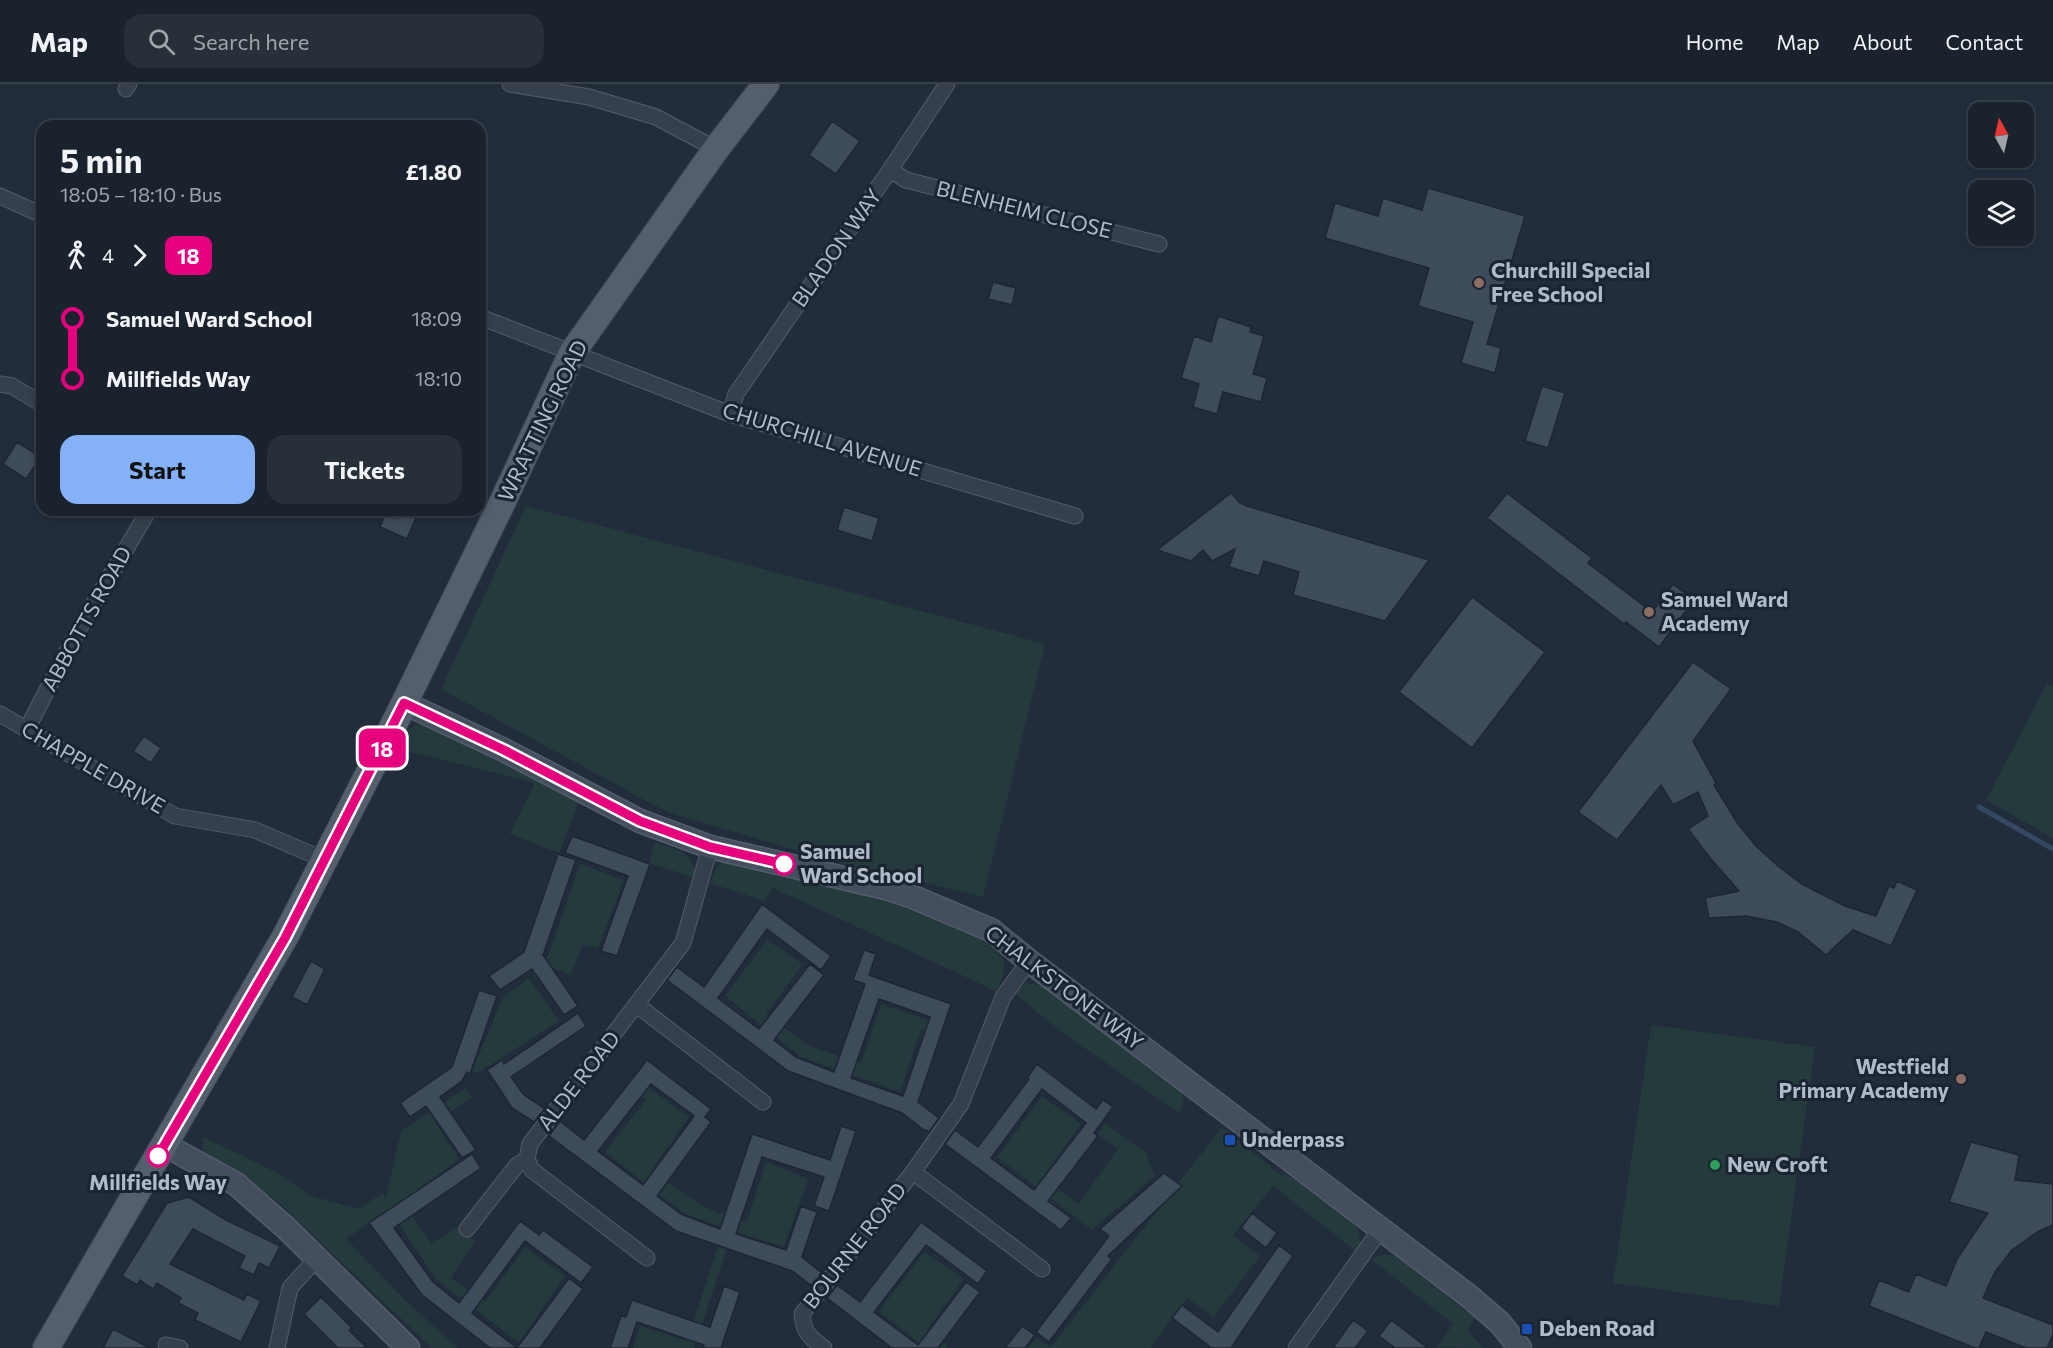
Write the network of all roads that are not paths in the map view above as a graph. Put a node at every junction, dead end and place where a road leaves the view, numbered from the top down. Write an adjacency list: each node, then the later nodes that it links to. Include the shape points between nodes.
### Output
1 (510, 84): 4 (street, via 589,97 656,117)
2 (766, 84): 4 (main road, WRATTING ROAD)
3 (947, 84): 5 (street, BLADON WAY)
4 (717, 149): 10 (main road, WRATTING ROAD)
5 (890, 170): 8 (street, BLENHEIM CLOSE, via 906,180); 13 (street, BLADON WAY, via 736,394)
6 (0, 196): 7 (street)
7 (36, 212)
8 (1159, 244)
9 (486, 319): 10 (street, CHURCHILL AVENUE)
10 (572, 353): 13 (street, CHURCHILL AVENUE); 16 (main road, WRATTING ROAD)
11 (0, 384): 12 (street, via 12,386)
12 (36, 400)
13 (730, 414): 15 (street, CHURCHILL AVENUE)
14 (145, 516): 18 (street, ABBOTTS ROAD, via 78,630)
15 (1075, 516)
16 (404, 703): 19 (street, CHALKSTONE WAY, via 640,821); 20 (main road, WRATTING ROAD)
17 (0, 714): 18 (street, CHAPPLE DRIVE)
18 (27, 729): 20 (street, CHAPPLE DRIVE, via 175,816 255,830)
19 (710, 847): 21 (street, CHALKSTONE WAY, via 913,897 991,930); 22 (street, ALDE ROAD, via 683,943)
20 (325, 860): 24 (main road, WRATTING ROAD, via 285,938)
21 (1029, 961): 26 (street, BOURNE ROAD, via 1003,997 961,1104); 28 (street, CHALKSTONE WAY)
22 (637, 1005): 23 (street); 25 (street, ALDE ROAD, via 530,1144)
23 (763, 1102)
24 (165, 1144): 29 (street, via 236,1184); 32 (main road, WRATTING ROAD)
25 (527, 1159): 27 (street, ALDE ROAD, via 517,1165); 30 (street, via 532,1170)
26 (913, 1172): 31 (street, BOURNE ROAD); 35 (street, BOURNE ROAD, via 802,1314 803,1329)
27 (467, 1229)
28 (1380, 1230): 36 (street); 37 (street, CHALKSTONE WAY, via 1470,1297 1500,1323)
29 (317, 1258): 33 (street, via 290,1288); 34 (street)
30 (647, 1258)
31 (1042, 1269)
32 (46, 1348)
33 (277, 1348)
34 (408, 1348)
35 (824, 1348)
36 (1296, 1348)
37 (1520, 1348)

